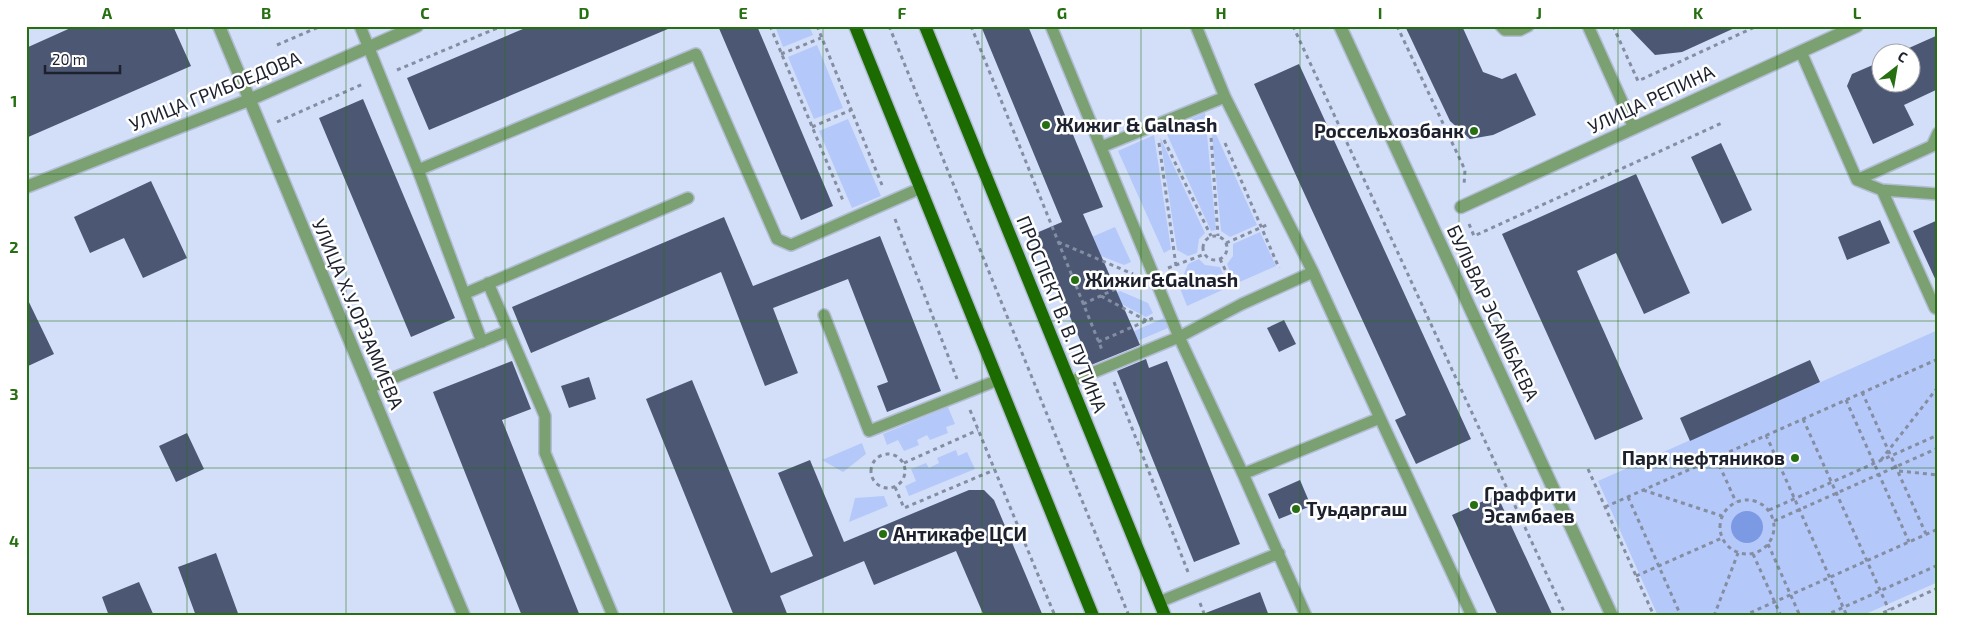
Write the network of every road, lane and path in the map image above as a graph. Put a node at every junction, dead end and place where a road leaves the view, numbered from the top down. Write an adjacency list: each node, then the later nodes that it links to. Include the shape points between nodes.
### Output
1 (219, 26): 28 (street, УЛИЦА Х.У.ОРЗАМИЕВА)
2 (321, 26): 23 (path)
3 (360, 26): 24 (lane)
4 (417, 26): 24 (street, УЛИЦА ГРИБОЕДОВА)
5 (770, 26): 26 (path)
6 (816, 26): 22 (path)
7 (855, 26): 41 (main road)
8 (889, 26): 139 (path)
9 (925, 26): 77 (main road, ПРОСПЕКТ В. В. ПУТИНА)
10 (972, 26): 52 (path)
11 (1051, 26): 37 (lane)
12 (1196, 26): 27 (lane)
13 (1293, 26): 144 (path)
14 (1340, 26): 145 (street, БУЛЬВАР ЭСАМБАЕВА)
15 (1396, 26): 46 (path, via 1465,170)
16 (1501, 26): 17 (lane, via 1504,30 1520,30)
17 (1528, 26)
18 (1588, 26): 34 (lane)
19 (1613, 26): 20 (path, via 1638,81)
20 (1757, 26)
21 (1857, 26): 25 (street, УЛИЦА РЕПИНА)
22 (821, 38): 26 (path); 30 (path)
23 (277, 45)
24 (368, 48): 28 (street, УЛИЦА ГРИБОЕДОВА); 38 (lane)
25 (1801, 52): 34 (street, УЛИЦА РЕПИНА); 39 (lane)
26 (782, 54): 33 (path)
27 (1225, 97): 29 (lane); 47 (lane)
28 (249, 100): 40 (street, УЛИЦА ГРИБОЕДОВА); 79 (street, УЛИЦА Х.У.ОРЗАМИЕВА)
29 (1208, 104): 32 (lane); 51 (path)
30 (851, 110): 33 (path); 45 (path)
31 (1724, 122): 46 (path, via 1474,236)
32 (1156, 125): 37 (lane); 50 (path); 55 (path)
33 (812, 127): 48 (path)
34 (1634, 128): 46 (street, УЛИЦА РЕПИНА)
35 (1938, 133): 39 (lane, via 1932,146)
36 (1224, 139): 49 (path)
37 (1101, 147): 67 (lane)
38 (418, 170): 48 (lane, via 696,54 777,239 791,245); 63 (lane)
39 (1857, 180): 42 (lane)
40 (26, 187)
41 (921, 188): 45 (lane); 76 (main road)
42 (1882, 190): 43 (lane); 66 (lane)
43 (1938, 194)
44 (688, 198): 59 (lane)
45 (889, 202): 48 (lane); 81 (path)
46 (1461, 207)
47 (1285, 217): 49 (path); 57 (lane)
48 (851, 219)
49 (1262, 228): 53 (path); 56 (path, via 1279,268)
50 (1211, 236): 51 (path); 54 (path, via 1205,241 1205,254 1214,260)
51 (1218, 236): 53 (path)
52 (1058, 242): 58 (path); 73 (path)
53 (1226, 243): 54 (path, via 1227,249)
54 (1220, 259): 61 (path)
55 (1176, 266)
56 (1270, 272)
57 (1313, 272): 65 (lane); 83 (lane)
58 (1140, 278)
59 (488, 283): 63 (lane); 70 (lane)
60 (1243, 285): 61 (path)
61 (1234, 289): 62 (path); 65 (path)
62 (1225, 293)
63 (464, 294): 72 (lane)
64 (1101, 296): 69 (path)
65 (1242, 304): 71 (lane)
66 (1938, 309)
67 (1168, 312): 69 (path); 71 (lane)
68 (824, 315): 81 (lane, via 870,431)
69 (1148, 321): 73 (path)
70 (508, 331): 72 (lane); 136 (lane, via 545,416 545,453)
71 (1179, 337): 75 (lane); 99 (lane)
72 (482, 342): 79 (lane)
73 (1098, 342): 75 (path)
74 (1938, 359): 80 (path)
75 (1108, 366): 77 (lane); 127 (path)
76 (998, 380): 81 (lane); 138 (main road)
77 (1070, 382): 131 (main road, ПРОСПЕКТ В. В. ПУТИНА)
78 (1938, 387): 89 (path)
79 (369, 388): 135 (street, УЛИЦА Х.У.ОРЗАМИЕВА)
80 (1862, 392): 82 (path); 89 (path)
81 (962, 393): 85 (path)
82 (1846, 400): 84 (path); 94 (path)
83 (1380, 418): 99 (lane); 143 (lane)
84 (1803, 419): 86 (path); 102 (path)
85 (978, 430): 93 (path); 97 (path)
86 (1766, 435): 91 (path); 107 (path)
87 (1938, 435): 90 (path)
88 (1938, 448): 95 (path)
89 (1889, 451): 90 (path); 92 (path)
90 (1891, 456): 92 (path); 95 (path)
91 (1716, 458): 104 (path); 108 (path)
92 (1879, 462): 94 (path)
93 (904, 463): 103 (path, via 906,472); 103 (path, via 889,453 880,454 873,460 872,478 878,485)
94 (1874, 464): 100 (path); 102 (path)
95 (1896, 466): 98 (path); 100 (path)
96 (1588, 469): 109 (path)
97 (994, 470): 103 (path, via 904,508); 137 (path)
98 (1898, 471): 101 (path); 115 (path)
99 (1243, 474): 119 (lane)
100 (1879, 474): 105 (path); 117 (path)
101 (1938, 475)
102 (1832, 483): 105 (path); 107 (path)
103 (895, 487)
104 (1643, 490): 106 (path); 112 (path)
105 (1836, 493): 110 (path); 122 (path)
106 (1628, 497): 109 (path); 124 (path)
107 (1795, 499): 110 (path); 111 (path)
108 (1736, 502): 111 (path, via 1757,501); 112 (path)
109 (1605, 507): 125 (path)
110 (1800, 509): 113 (path); 126 (path)
111 (1769, 510): 113 (path)
112 (1722, 516): 116 (path)
113 (1774, 521): 118 (path, via 1774,533)
114 (1938, 529): 115 (path)
115 (1926, 534): 117 (path)
116 (1722, 538): 120 (path); 124 (path)
117 (1909, 542): 122 (path)
118 (1768, 544): 121 (path); 130 (path)
119 (1279, 553): 127 (lane); 142 (lane)
120 (1738, 553): 121 (path); 148 (path)
121 (1753, 554): 132 (path)
122 (1867, 561): 126 (path); 129 (path)
123 (1938, 565): 129 (path)
124 (1658, 566): 125 (path); 147 (path)
125 (1636, 576): 146 (path)
126 (1830, 577): 130 (path); 133 (path)
127 (1194, 588): 131 (lane); 141 (path)
128 (1938, 588): 134 (path)
129 (1880, 591): 133 (path); 134 (path)
130 (1791, 594): 132 (path); 151 (path)
131 (1159, 602): 140 (main road, ПРОСПЕКТ В. В. ПУТИНА)
132 (1775, 602): 149 (path); 150 (path)
133 (1844, 607): 152 (path); 153 (path)
134 (1889, 610): 154 (path)
135 (464, 616)
136 (613, 616)
137 (1055, 616)
138 (1093, 616)
139 (1129, 616)
140 (1164, 616)
141 (1205, 616)
142 (1306, 616)
143 (1472, 616)
144 (1566, 616)
145 (1612, 616)
146 (1654, 616)
147 (1681, 616)
148 (1714, 616)
149 (1744, 616)
150 (1781, 616)
151 (1800, 616)
152 (1824, 616)
153 (1848, 616)
154 (1876, 616)

